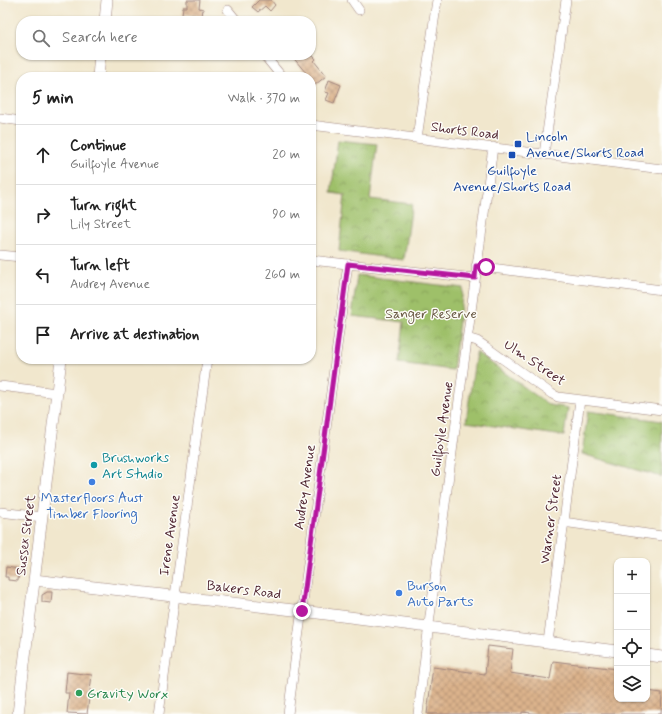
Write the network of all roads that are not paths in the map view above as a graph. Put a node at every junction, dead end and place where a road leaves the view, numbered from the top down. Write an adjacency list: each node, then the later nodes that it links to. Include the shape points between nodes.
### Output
1 (105, 0): 7 (street)
2 (352, 0): 6 (street)
3 (437, 0): 16 (street)
4 (566, 0): 18 (street)
5 (228, 10): 8 (street)
6 (359, 10)
7 (105, 16)
8 (233, 16)
9 (100, 60): 11 (street)
10 (268, 60): 12 (street)
11 (98, 72)
12 (278, 72)
13 (0, 118): 14 (street)
14 (16, 120)
15 (316, 126): 16 (street, Shorts Road)
16 (417, 138): 17 (street, Shorts Road)
17 (493, 147): 18 (street, Shorts Road); 24 (street, Guilfoyle Avenue)
18 (544, 154): 19 (street, Shorts Road)
19 (662, 169)
20 (0, 255): 21 (street)
21 (16, 257)
22 (316, 261): 23 (street)
23 (348, 264): 25 (street); 40 (street, Audrey Avenue)
24 (476, 266): 25 (street, Guilfoyle Avenue); 26 (street)
25 (475, 278): 27 (street, Guilfoyle Avenue)
26 (662, 290)
27 (467, 338): 32 (street, Ulm Street, via 486,347 552,394); 41 (street, Guilfoyle Avenue)
28 (61, 364): 31 (street, Sussex Street)
29 (205, 364): 39 (street, Irene Avenue)
30 (0, 386): 31 (street)
31 (57, 393): 35 (street, Sussex Street)
32 (580, 400): 33 (street, Ulm Street); 36 (street, Warner Street)
33 (662, 410)
34 (0, 512): 35 (street)
35 (42, 517): 38 (street, Sussex Street)
36 (563, 522): 37 (street); 42 (street, Warner Street)
37 (662, 536)
38 (34, 580): 39 (street, Bakers Road); 46 (street, Sussex Street)
39 (174, 596): 40 (street, Bakers Road); 47 (street, Irene Avenue)
40 (302, 611): 41 (street, Bakers Road); 48 (street, Audrey Avenue)
41 (428, 627): 42 (street, Bakers Road); 49 (street, Guilfoyle Avenue)
42 (548, 642): 43 (street, Bakers Road)
43 (614, 651)
44 (650, 655): 45 (street)
45 (662, 657)
46 (18, 714)
47 (159, 714)
48 (288, 714)
49 (418, 714)

